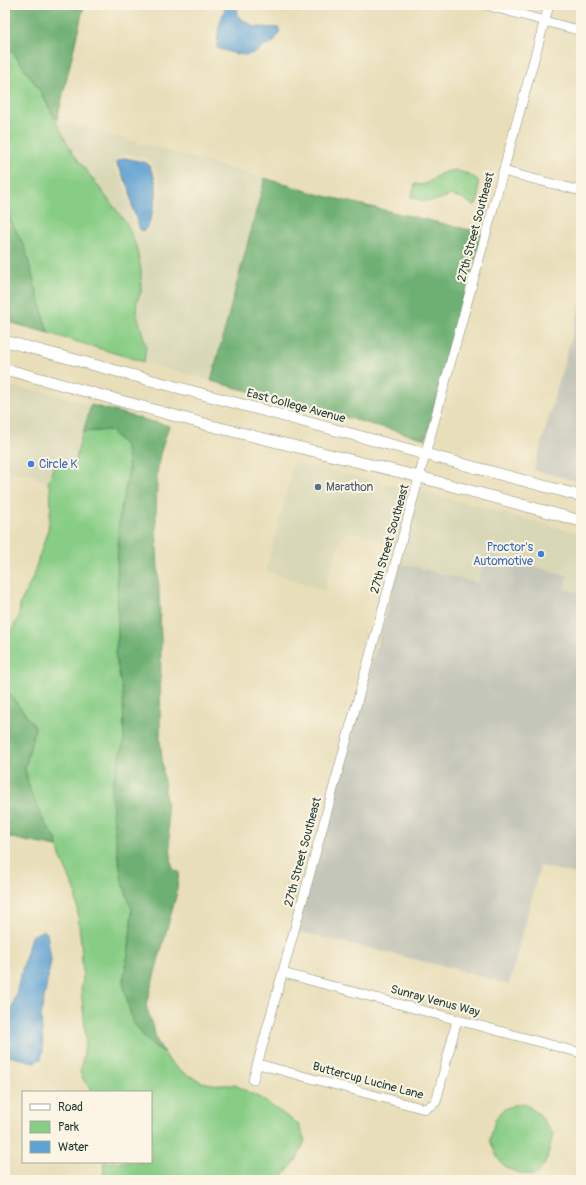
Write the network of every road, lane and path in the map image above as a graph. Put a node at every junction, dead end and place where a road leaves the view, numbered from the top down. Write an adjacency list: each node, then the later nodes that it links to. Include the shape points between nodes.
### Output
1 (486, 5): 3 (street)
2 (549, 5): 3 (street, 27th Street Southeast)
3 (545, 21): 4 (street); 5 (street, 27th Street Southeast)
4 (581, 31)
5 (503, 172): 6 (street); 9 (street, 27th Street Southeast)
6 (581, 191)
7 (5, 343): 9 (main road, East College Avenue)
8 (5, 369): 10 (main road, via 212,426)
9 (426, 454): 10 (street, 27th Street Southeast); 11 (main road, East College Avenue)
10 (420, 477): 12 (main road); 13 (street, 27th Street Southeast)
11 (581, 496)
12 (581, 521)
13 (283, 973): 14 (street, Sunray Venus Way); 16 (street, 27th Street Southeast)
14 (457, 1020): 15 (street, Sunray Venus Way); 16 (street, Buttercup Lucine Lane, via 436,1102 425,1109)
15 (581, 1053)
16 (258, 1064): 17 (street, 27th Street Southeast)
17 (253, 1080)

